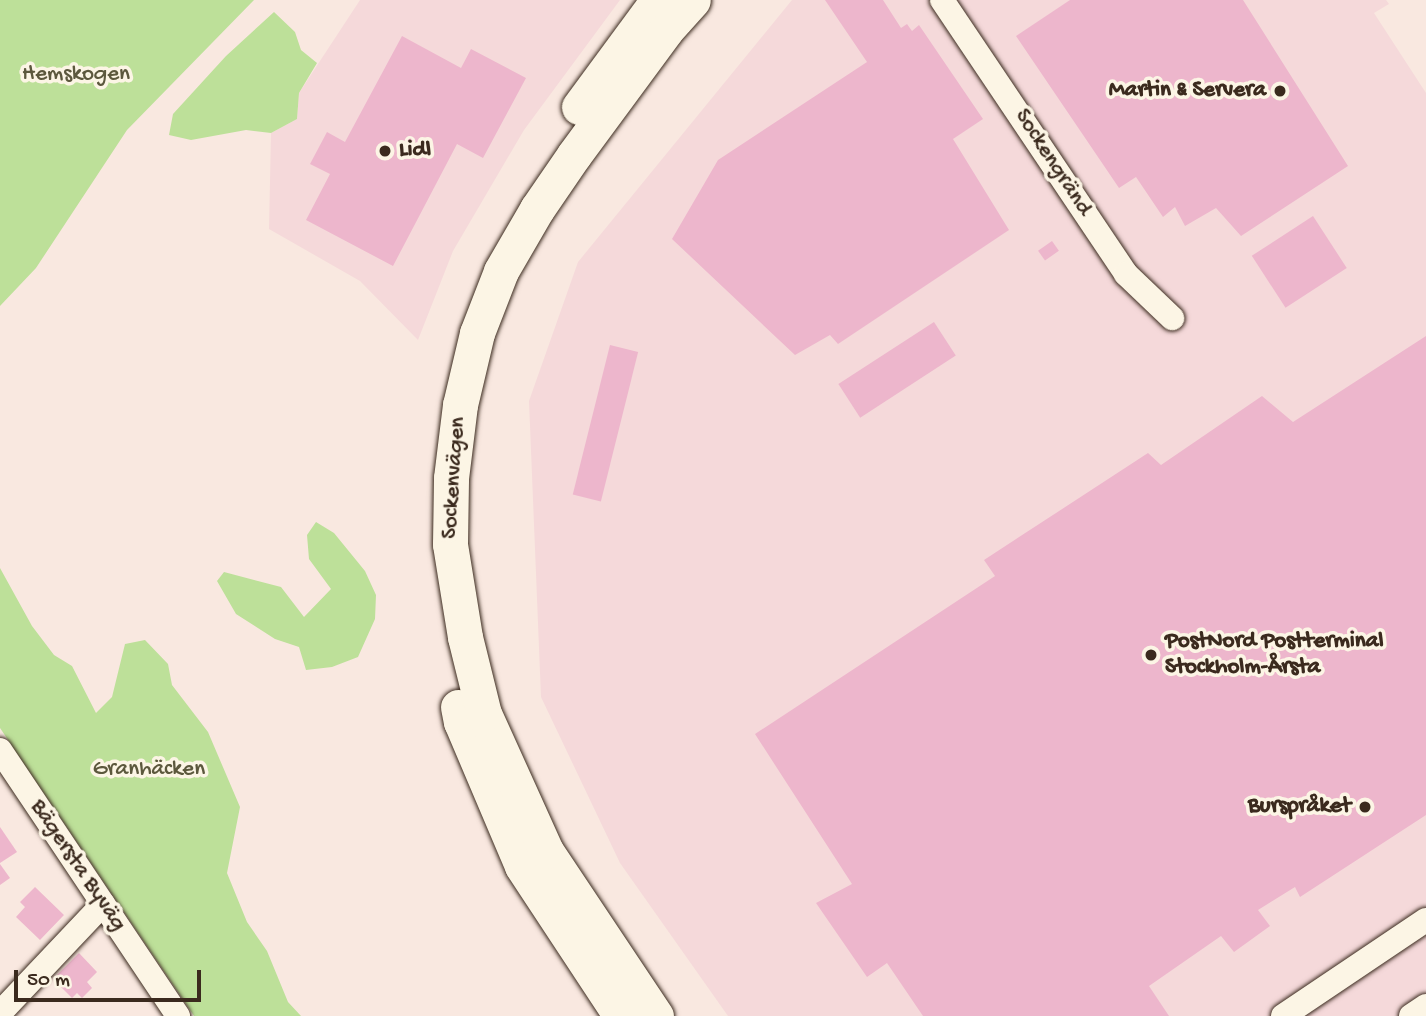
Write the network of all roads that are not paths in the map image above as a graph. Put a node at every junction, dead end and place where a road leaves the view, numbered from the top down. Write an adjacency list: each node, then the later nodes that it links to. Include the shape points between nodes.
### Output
1 (658, 0): 11 (main road, Sockenvägen, via 556,140 482,264 457,331 441,399 432,481 433,561 461,722 522,866)
2 (693, 0): 12 (main road, Sockenvägen, via 574,155 501,271 477,333 460,405 451,478 450,544 465,637 484,714 546,852)
3 (942, 0): 4 (street, Sockengränd, via 1126,274)
4 (1172, 318)
5 (0, 750): 6 (street, Bägersta Byväg)
6 (103, 904): 9 (street); 10 (street, Bägersta Byväg)
7 (1426, 920): 13 (street)
8 (1426, 1006): 14 (street)
9 (0, 1013)
10 (178, 1016)
11 (621, 1016)
12 (656, 1016)
13 (1283, 1016)
14 (1412, 1016)

